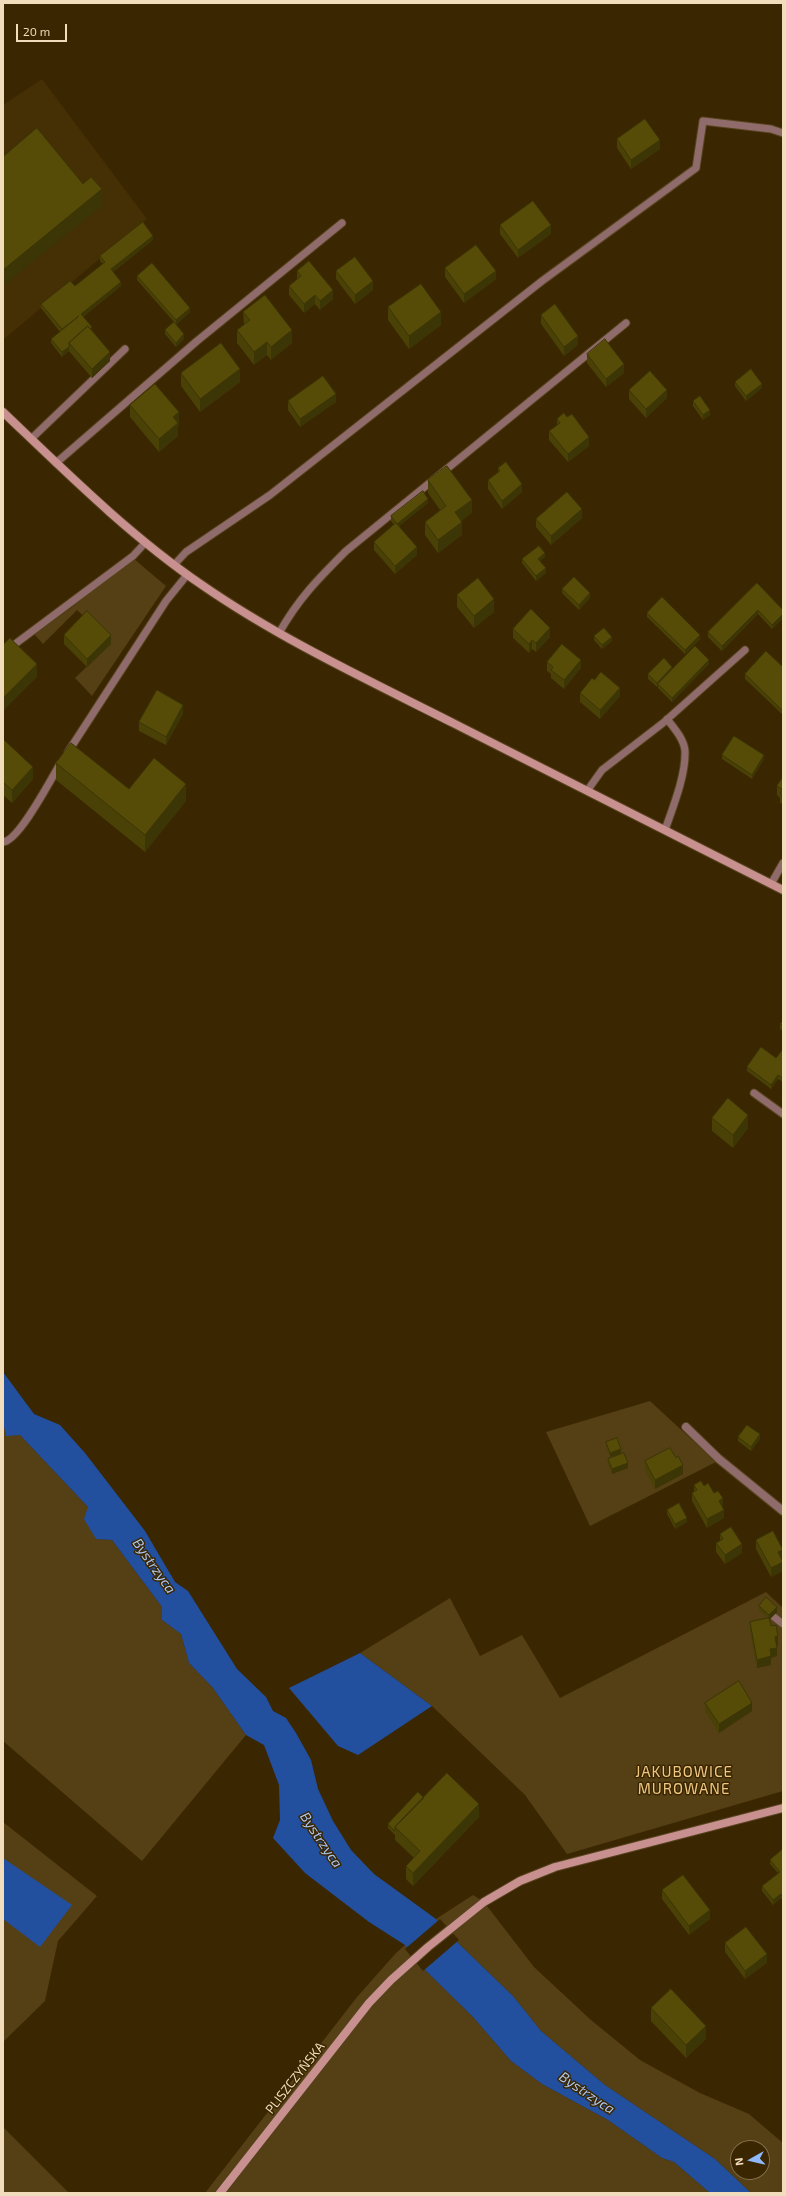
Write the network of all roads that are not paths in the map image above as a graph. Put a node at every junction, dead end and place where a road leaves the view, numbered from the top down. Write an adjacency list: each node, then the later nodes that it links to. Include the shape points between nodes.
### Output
1 (783, 133): 9 (lane, via 771,129 703,121 696,168 542,281 270,495 186,552)
2 (342, 223): 7 (lane, via 197,341)
3 (626, 323): 11 (lane, via 346,551 294,606)
4 (125, 349): 6 (lane)
5 (3, 412): 6 (main road)
6 (31, 439): 7 (main road)
7 (56, 462): 8 (main road, via 89,495)
8 (145, 543): 9 (main road); 13 (lane, via 133,556)
9 (174, 565): 10 (main road)
10 (187, 575): 11 (main road); 17 (lane, via 166,601 99,702 36,805 15,834 7,842)
11 (279, 633): 15 (main road)
12 (745, 650): 14 (lane)
13 (3, 653)
14 (668, 719): 15 (lane, via 602,770); 16 (lane, via 679,734 685,751 676,797)
15 (587, 791): 16 (main road)
16 (665, 830): 19 (main road)
17 (3, 842)
18 (783, 863): 19 (lane)
19 (771, 884): 20 (main road)
20 (783, 890)
21 (754, 1093): 22 (lane)
22 (783, 1114)
23 (686, 1427): 24 (street, via 719,1459)
24 (783, 1511)
25 (774, 1617): 26 (lane)
26 (783, 1624)
27 (783, 1808): 28 (main road, PLISZCZYŃSKA, via 573,1862 542,1872 498,1893 461,1920 390,1980 369,2003)
28 (220, 2193)

